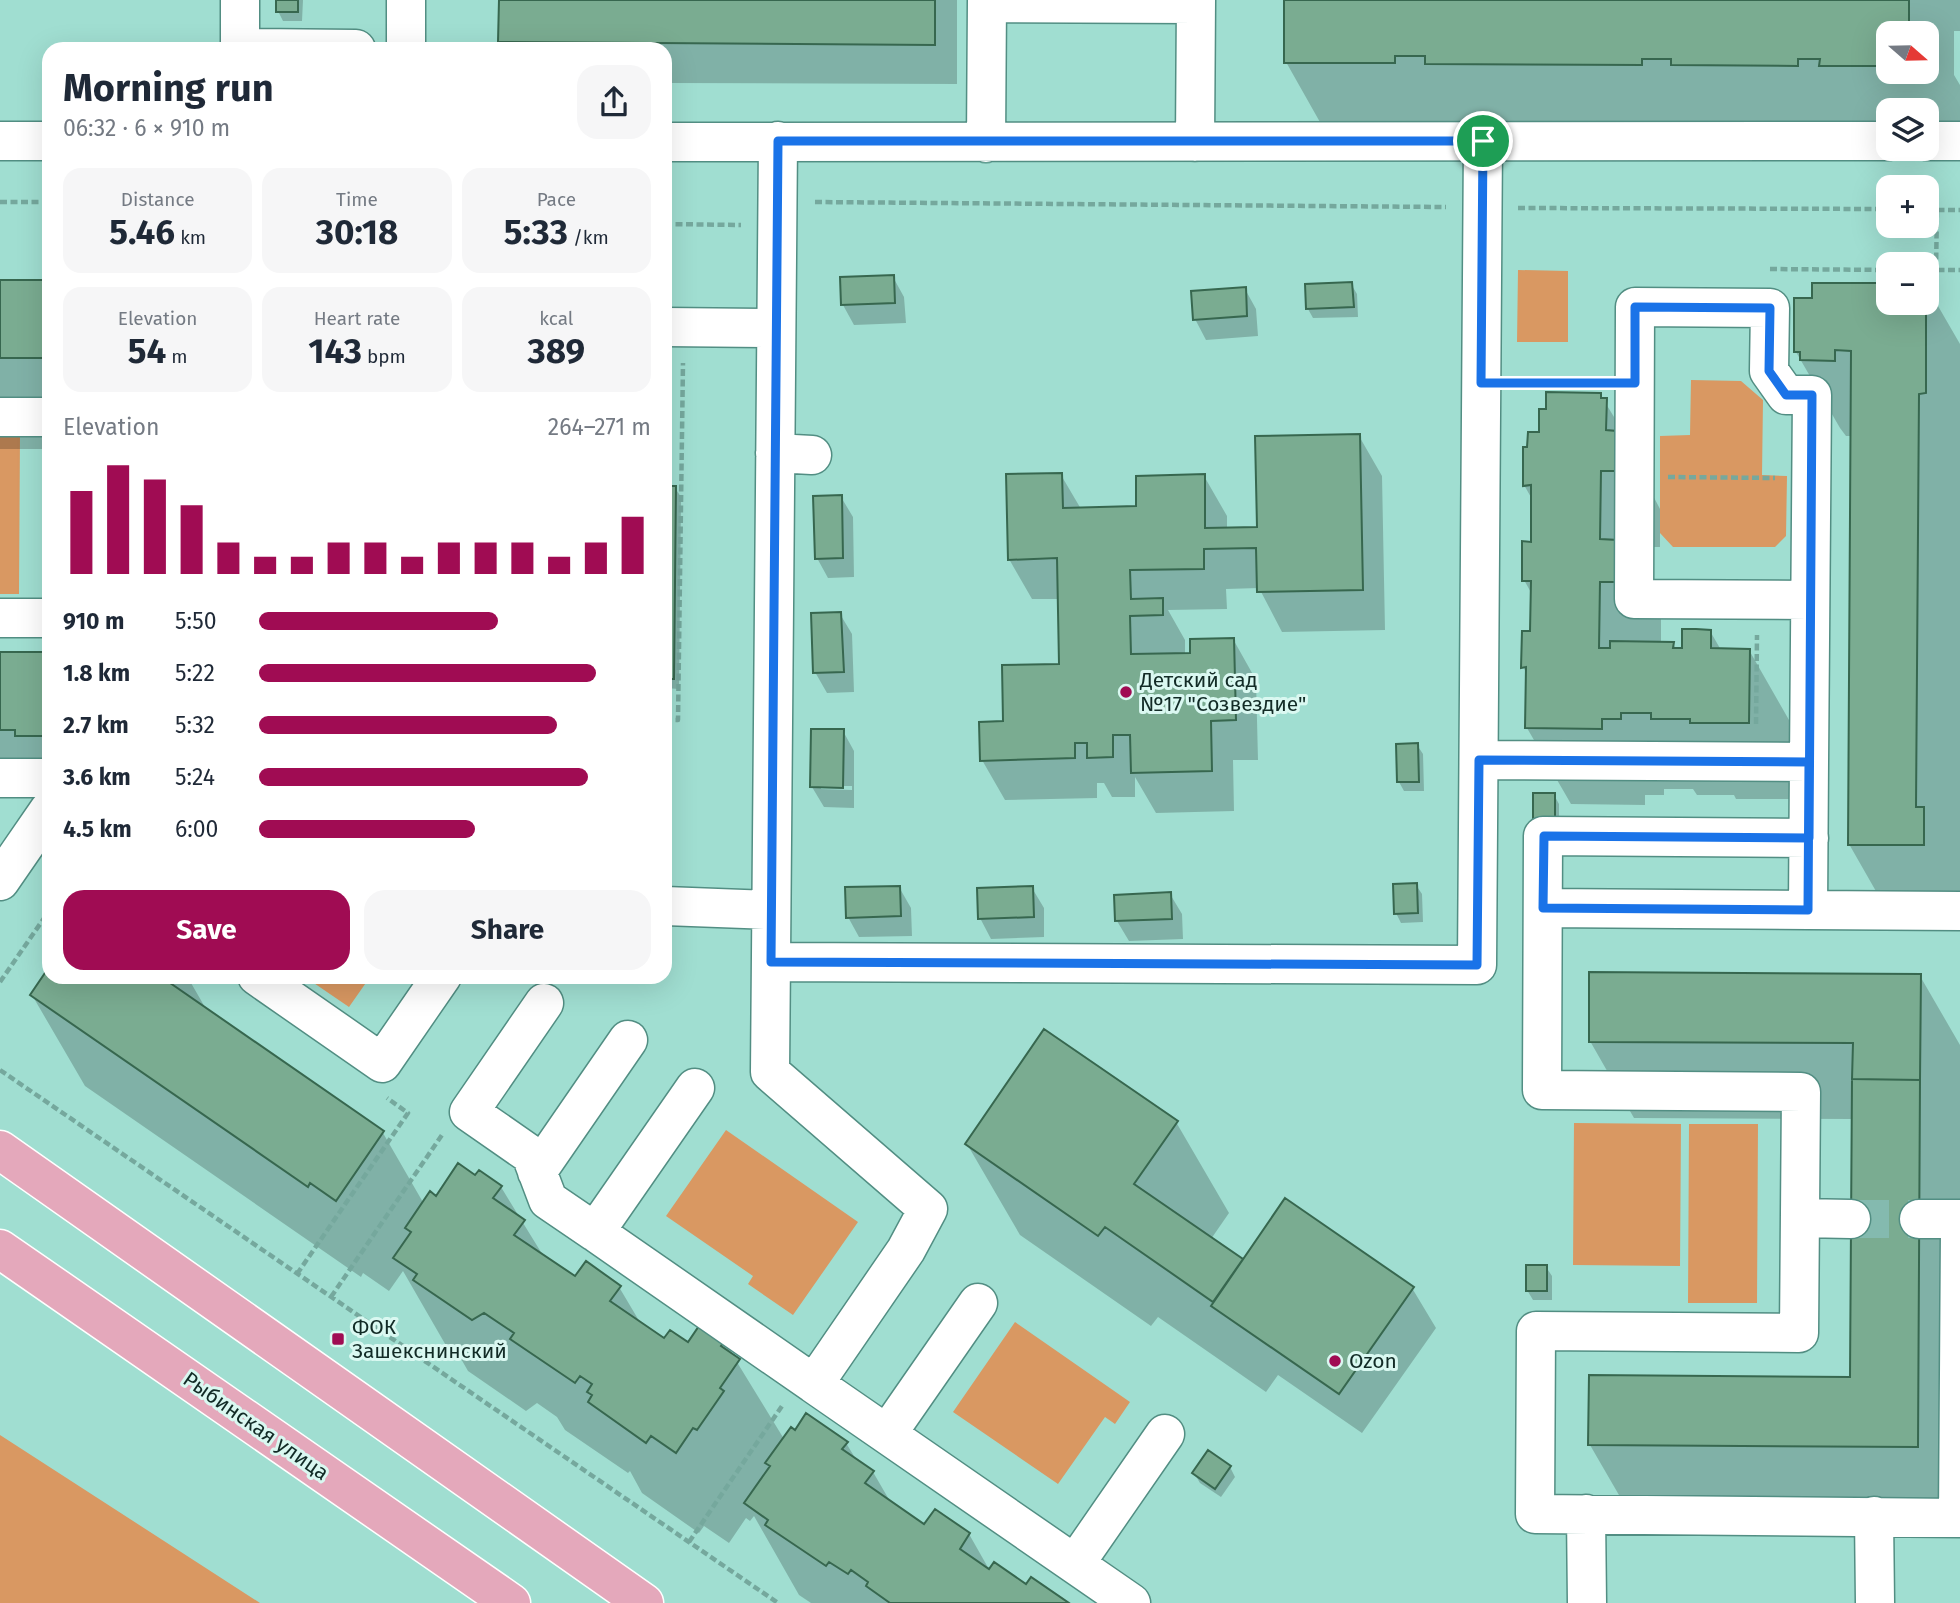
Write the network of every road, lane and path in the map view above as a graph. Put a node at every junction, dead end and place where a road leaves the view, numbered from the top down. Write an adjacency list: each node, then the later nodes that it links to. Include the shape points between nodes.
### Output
1 (240, 0): 5 (street)
2 (407, 0): 6 (street)
3 (987, 1): 4 (street); 16 (street)
4 (1196, 2): 15 (street)
5 (240, 42)
6 (406, 42)
7 (0, 141): 8 (street)
8 (42, 141)
9 (778, 141): 14 (street); 16 (street); 23 (street)
10 (1483, 141): 11 (street); 15 (street); 19 (street)
11 (1876, 141)
12 (1939, 141): 13 (street)
13 (1960, 141)
14 (672, 142)
15 (1195, 142): 16 (street)
16 (986, 143)
17 (0, 202): 18 (path)
18 (42, 202)
19 (1482, 208): 20 (path); 23 (path); 31 (street)
20 (1876, 209)
21 (1939, 209): 22 (path)
22 (1960, 210)
23 (777, 214): 24 (path); 30 (street)
24 (672, 223)
25 (1876, 270): 28 (path, via 1770,269)
26 (1939, 270): 27 (path)
27 (1960, 270)
28 (1770, 308): 32 (street, via 1635,307); 36 (street, via 1769,371 1786,395 1812,395)
29 (674, 327): 30 (street); 41 (path, via 678,720)
30 (776, 328): 52 (street, via 793,454)
31 (1481, 383): 32 (path); 42 (street)
32 (1635, 383): 35 (street)
33 (0, 416): 34 (street)
34 (42, 417)
35 (1634, 477): 36 (path); 37 (street, via 1633,598)
36 (1811, 478): 38 (street)
37 (1758, 599): 38 (street); 43 (path)
38 (1810, 600): 44 (street)
39 (0, 618): 40 (street)
40 (42, 618)
41 (672, 720)
42 (1479, 760): 43 (street); 56 (street, via 1477,965)
43 (1756, 761): 44 (street)
44 (1809, 762): 48 (street)
45 (0, 778): 46 (street)
46 (42, 778)
47 (42, 820): 49 (street)
48 (1809, 838): 51 (street, via 1544,836); 53 (street)
49 (0, 880)
50 (672, 906): 52 (street)
51 (1543, 908): 53 (street); 68 (street, via 1542,1090 1801,1092)
52 (771, 910): 56 (street)
53 (1808, 910): 54 (street)
54 (1960, 911)
55 (42, 921): 57 (path)
56 (771, 962): 78 (street, via 770,1072 928,1209 906,1250)
57 (0, 982)
58 (268, 984): 62 (street)
59 (436, 984): 62 (street)
60 (544, 1003): 65 (street)
61 (628, 1040): 67 (street)
62 (382, 1063): 75 (path, via 368,1085 408,1113)
63 (0, 1070): 75 (path)
64 (695, 1088): 73 (street)
65 (469, 1112): 67 (street, via 531,1155); 76 (path, via 461,1107)
66 (0, 1150): 87 (main road)
67 (537, 1172): 73 (street, via 548,1200)
68 (1800, 1219): 69 (street); 81 (street, via 1799,1333 1536,1331 1535,1514)
69 (1851, 1219)
70 (1919, 1219): 71 (street)
71 (1960, 1219)
72 (1960, 1231): 83 (street)
73 (595, 1232): 78 (street)
74 (0, 1249): 86 (main road, Рыбинская улица)
75 (297, 1274): 76 (path)
76 (331, 1297): 84 (path)
77 (978, 1303): 79 (street)
78 (808, 1380): 79 (street); 84 (path)
79 (887, 1434): 85 (street)
80 (1165, 1434): 85 (street)
81 (1586, 1514): 82 (street); 90 (street)
82 (1874, 1516): 83 (street); 91 (street)
83 (1959, 1517)
84 (689, 1542): 88 (path)
85 (1075, 1564): 89 (street)
86 (511, 1603)
87 (644, 1603)
88 (778, 1603)
89 (1131, 1603)
90 (1587, 1603)
91 (1875, 1603)

